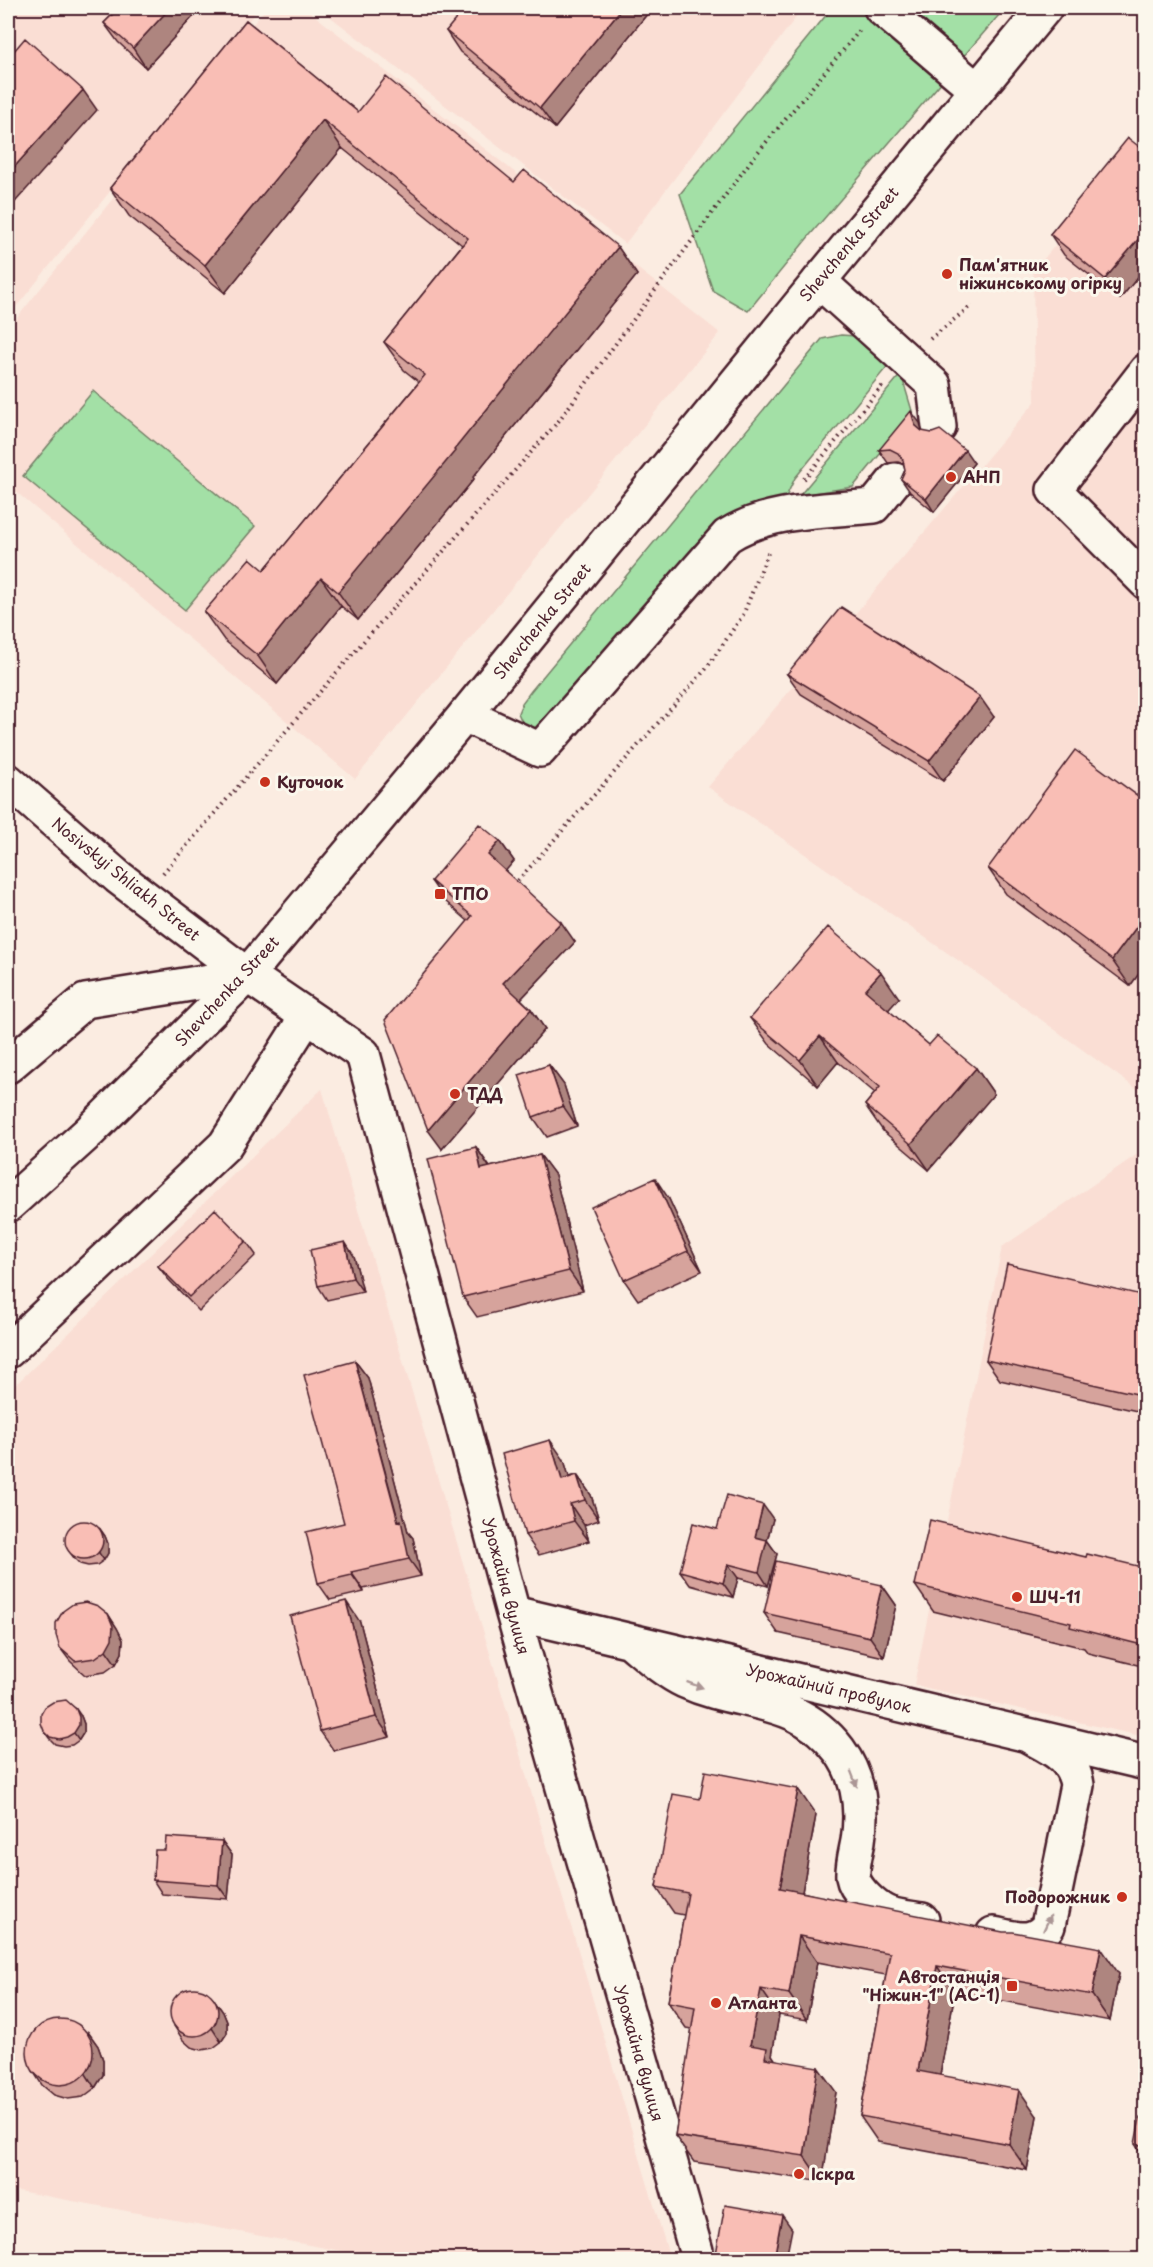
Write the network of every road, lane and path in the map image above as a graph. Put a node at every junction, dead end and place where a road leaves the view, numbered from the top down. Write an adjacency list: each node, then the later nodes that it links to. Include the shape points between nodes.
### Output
1 (1045, 8): 3 (street, Shevchenka Street)
2 (873, 16): 3 (street); 15 (path, via 753,158 557,423)
3 (977, 90): 4 (street, Shevchenka Street)
4 (819, 280): 6 (street); 12 (street, Shevchenka Street)
5 (972, 305): 6 (path)
6 (905, 359): 8 (street, via 934,385); 10 (path, via 799,485)
7 (1146, 371): 11 (street, via 1054,490)
8 (939, 427)
9 (895, 480): 10 (street, via 874,506)
10 (783, 515): 12 (street, via 741,527 727,536 540,750); 14 (path, via 743,615 706,669)
11 (1146, 582)
12 (465, 716): 16 (street, Shevchenka Street)
13 (8, 781): 15 (street, Nosivskyi Shliakh Street)
14 (507, 893)
15 (143, 896): 16 (street, Nosivskyi Shliakh Street)
16 (247, 975): 17 (street, Урожайна вулиця); 18 (street, via 86,1001); 19 (street, Shevchenka Street)
17 (307, 1016): 20 (street, via 225,1145); 21 (street, Урожайна вулиця, via 363,1054)
18 (8, 1066)
19 (8, 1205)
20 (8, 1351)
21 (513, 1613): 22 (street, Урожайний провулок); 25 (street, Урожайна вулиця)
22 (630, 1641): 23 (street, Урожайний провулок); 23 (street, one-way to 23, via 684,1680 795,1713 810,1721 840,1751 856,1780 860,1802 855,1884 887,1913 1025,1940 1033,1939 1048,1926 1077,1785 1076,1773 1060,1753)
23 (1027, 1735): 24 (street, Урожайний провулок)
24 (1146, 1763)
25 (696, 2251)

